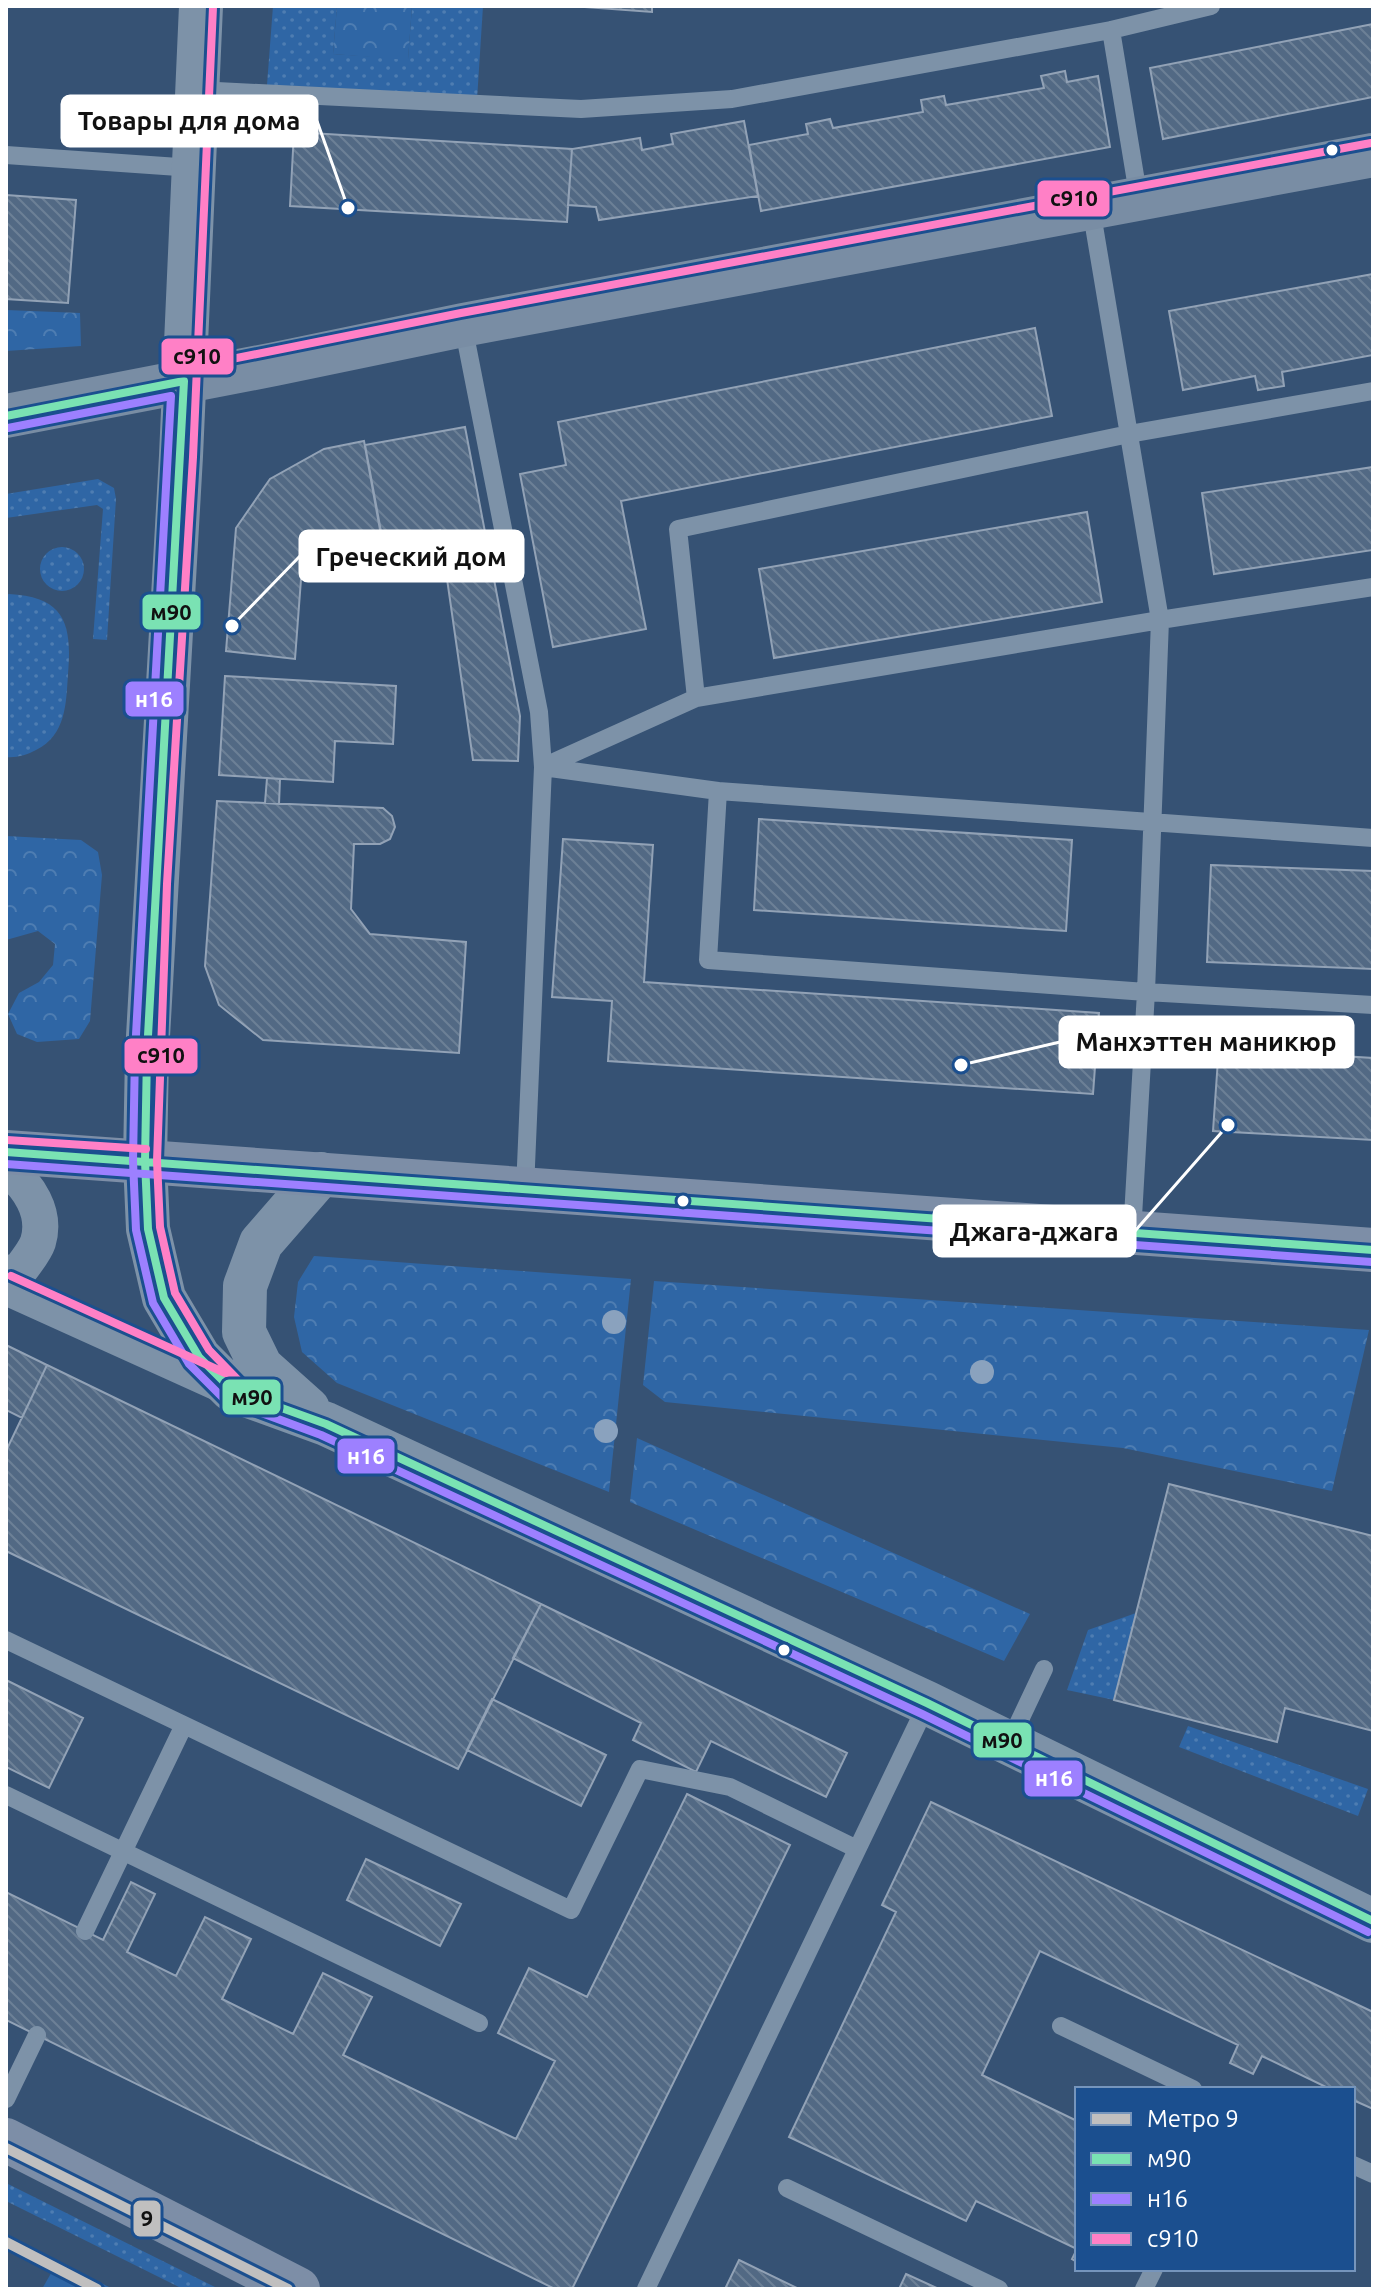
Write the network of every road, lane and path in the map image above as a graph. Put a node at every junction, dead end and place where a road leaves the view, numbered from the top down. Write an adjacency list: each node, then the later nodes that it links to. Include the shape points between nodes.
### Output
1 (201, 6): 4 (street)
2 (1211, 6): 3 (lane)
3 (1111, 30): 4 (lane, via 732,99 581,109 528,101); 8 (lane)
4 (197, 90): 7 (street)
5 (6, 155): 7 (lane)
6 (1373, 155): 8 (main road)
7 (193, 168): 11 (street)
8 (1139, 200): 9 (main road)
9 (1091, 208): 10 (main road); 14 (lane)
10 (463, 325): 11 (main road); 18 (lane, via 539,712)
11 (184, 381): 13 (main road); 25 (street)
12 (1373, 391): 14 (lane)
13 (6, 416)
14 (1129, 434): 16 (lane); 17 (lane, via 678,529)
15 (1373, 587): 16 (lane)
16 (1160, 620): 17 (lane); 20 (lane)
17 (696, 698): 18 (lane)
18 (543, 767): 19 (lane); 28 (lane)
19 (718, 791): 20 (lane); 22 (lane, via 708,960)
20 (1152, 821): 21 (lane); 22 (lane)
21 (1373, 838)
22 (1146, 992): 23 (lane); 29 (lane)
23 (1373, 1005)
24 (6, 1152): 25 (main road)
25 (145, 1161): 27 (main road); 33 (street, via 148,1229 164,1298 199,1357)
26 (6, 1168): 31 (street, via 29,1188 39,1214 38,1242 20,1270)
27 (321, 1174): 28 (main road); 34 (street, via 261,1243 245,1286 244,1332 261,1367)
28 (525, 1189): 29 (main road)
29 (1132, 1234): 30 (main road)
30 (1373, 1250)
31 (6, 1274)
32 (6, 1287): 33 (street)
33 (232, 1390): 34 (street)
34 (326, 1424): 37 (street)
35 (6, 1640): 38 (lane)
36 (1044, 1669): 39 (lane)
37 (927, 1703): 39 (street); 41 (lane)
38 (184, 1725): 41 (lane, via 571,1910 640,1769 730,1787); 42 (lane)
39 (1009, 1743): 43 (street)
40 (6, 1795): 42 (lane)
41 (857, 1849): 54 (lane)
42 (123, 1852): 44 (lane); 45 (lane)
43 (1373, 1921)
44 (85, 1931)
45 (479, 2023)
46 (1061, 2026): 48 (lane)
47 (37, 2035): 49 (lane)
48 (1189, 2087)
49 (6, 2099)
50 (6, 2140): 53 (main road)
51 (787, 2188): 55 (lane)
52 (1153, 2271): 56 (lane)
53 (298, 2289)
54 (646, 2289)
55 (999, 2289)
56 (1144, 2289)

